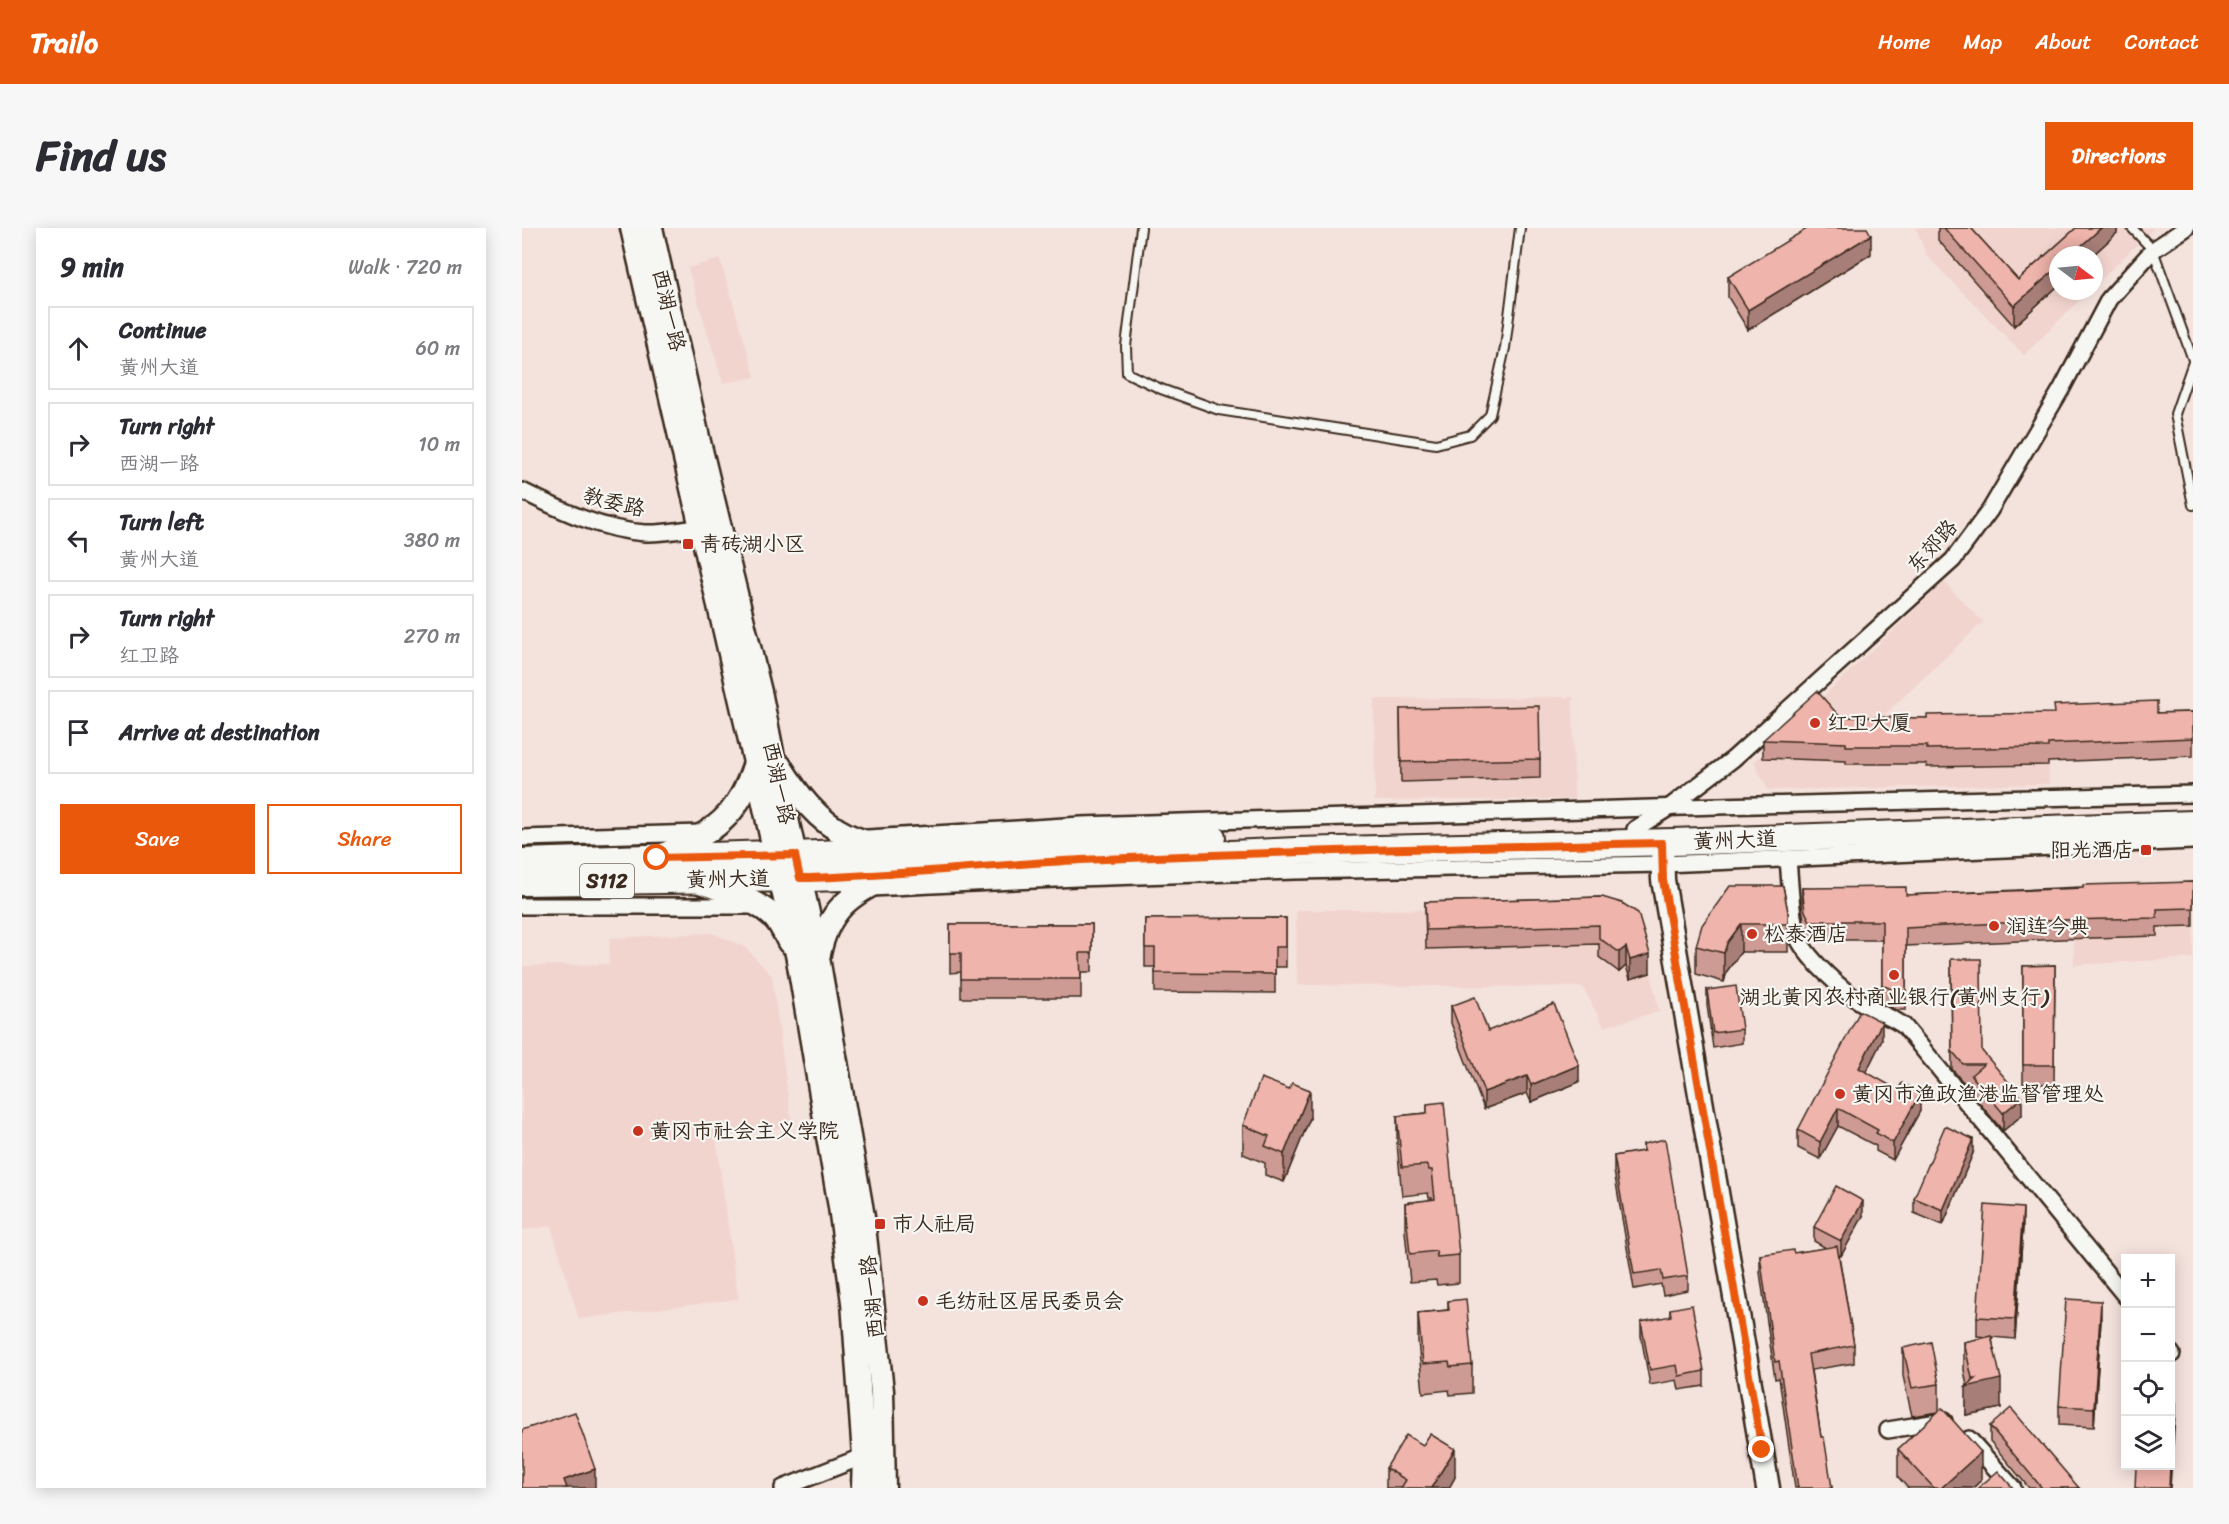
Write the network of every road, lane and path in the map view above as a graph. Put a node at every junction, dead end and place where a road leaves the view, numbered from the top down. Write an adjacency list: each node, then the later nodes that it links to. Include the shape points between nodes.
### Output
1 (632, 228): 11 (main road, 西湖一路)
2 (651, 228): 12 (main road, 西湖一路, via 761,696)
3 (1141, 228): 4 (lane, via 1126,346 1127,373 1219,410 1436,444 1470,435 1490,415 1505,348)
4 (1520, 228)
5 (2132, 228): 7 (lane)
6 (2186, 228): 7 (street, 东郊路)
7 (2153, 250): 8 (lane); 15 (street, 东郊路, via 2109,299 1990,510 1953,560 1733,759)
8 (2193, 361): 10 (lane, via 2175,414)
9 (522, 492): 11 (street, 教委路, via 559,510 613,527 646,533)
10 (2193, 504)
11 (701, 528): 12 (main road, 西湖一路)
12 (764, 757): 18 (main road, via 735,808); 20 (main road, via 816,814); 27 (main road, 西湖一路)
13 (2193, 794): 15 (street)
14 (2193, 807): 17 (main road, 黄州大道 / S112)
15 (1667, 809): 17 (street, 东郊路); 20 (street, via 1082,825)
16 (2193, 824): 22 (main road, 黄州大道 / S112)
17 (1635, 830): 26 (main road, 黄州大道 / S112, via 1288,835)
18 (705, 833): 19 (street); 23 (main road)
19 (522, 838)
20 (857, 838): 26 (main road)
21 (2193, 841): 24 (street)
22 (1663, 853): 24 (street); 26 (main road, 黄州大道 / S112, via 1296,851 1078,861); 30 (street); 40 (main road, via 1664,891)
23 (657, 858): 25 (main road, 黄州大道 / S112); 27 (main road, 黄州大道 / S112)
24 (1788, 859): 34 (street, via 1796,934 1809,956 1842,989 1904,1026)
25 (522, 862)
26 (893, 862): 27 (main road, 黄州大道 / S112); 30 (main road)
27 (788, 866): 28 (main road, 黄州大道 / S112); 33 (main road, 西湖一路)
28 (692, 880): 29 (main road, 黄州大道 / S112); 32 (main road)
29 (522, 882)
30 (862, 888): 33 (main road, via 831,919)
31 (522, 906): 32 (street)
32 (758, 906): 33 (main road, via 771,914)
33 (808, 959): 36 (main road, 西湖一路, via 851,1290); 39 (main road, 西湖一路, via 863,1217 882,1391)
34 (2121, 1291)
35 (1888, 1430): 41 (street, via 1951,1420)
36 (864, 1456): 37 (street); 38 (main road, 西湖一路)
37 (783, 1488)
38 (863, 1488)
39 (884, 1488)
40 (1768, 1488)
41 (2013, 1488)

